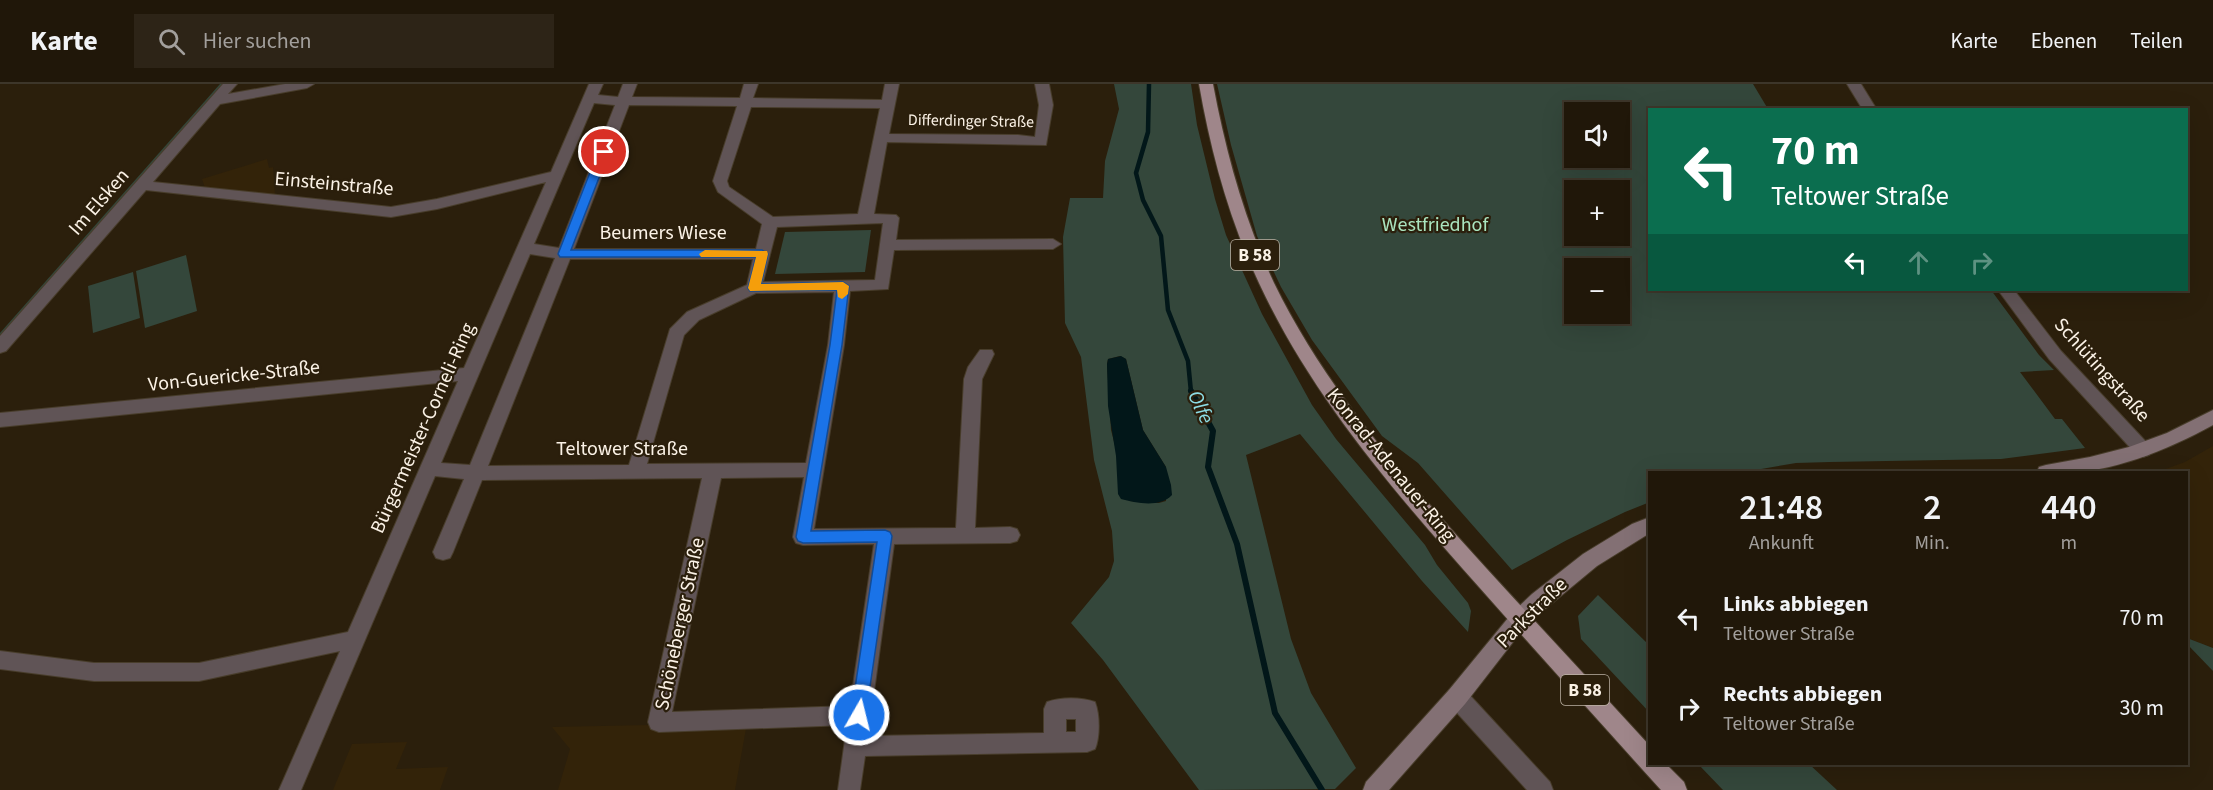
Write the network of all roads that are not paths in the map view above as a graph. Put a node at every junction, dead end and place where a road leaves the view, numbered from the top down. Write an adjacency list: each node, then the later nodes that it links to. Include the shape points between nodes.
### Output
1 (230, 84): 10 (street, Im Elsken)
2 (307, 84): 10 (street)
3 (630, 84): 11 (street)
4 (751, 84): 12 (street)
5 (892, 84): 13 (street, Differdinger Straße)
6 (1042, 84): 15 (street, Differdinger Straße, via 1045,109 1041,142)
7 (1206, 84): 46 (main road, Konrad-Adenauer-Ring / B 58, via 1223,164 1245,234 1307,356 1342,410 1396,477)
8 (1854, 84): 14 (street)
9 (591, 97): 11 (street, Differdinger Straße, via 606,107); 16 (street, Bürgermeister-Corneli-Ring)
10 (215, 101): 17 (street, Im Elsken)
11 (623, 101): 12 (street, Differdinger Straße); 23 (street)
12 (744, 103): 13 (street, Differdinger Straße); 19 (street, Beumers Wiese, via 720,181 729,194)
13 (888, 104): 15 (street, Differdinger Straße)
14 (1869, 108)
15 (880, 138): 18 (street, Differdinger Straße)
16 (556, 175): 17 (street, Einsteinstraße, via 391,212); 22 (street, Bürgermeister-Corneli-Ring)
17 (142, 185): 29 (street, Im Elsken)
18 (866, 219): 19 (street); 21 (street, via 891,218)
19 (770, 222): 24 (street)
20 (1053, 244): 21 (street)
21 (888, 245): 26 (street, via 882,285)
22 (527, 248): 23 (street, Beumers Wiese); 25 (street, Bürgermeister-Corneli-Ring)
23 (564, 254): 24 (street, Beumers Wiese); 25 (street, Beumers Wiese); 40 (street)
24 (762, 254): 27 (street)
25 (519, 265): 31 (street, Bürgermeister-Corneli-Ring)
26 (843, 286): 27 (street); 36 (street)
27 (754, 288): 37 (street, via 693,316 676,333)
28 (2007, 291): 34 (street, Schlütingstraße, via 2055,355)
29 (0, 347)
30 (986, 354): 42 (street, via 973,379)
31 (471, 374): 33 (street, Von-Guericke-Straße); 35 (street, Bürgermeister-Corneli-Ring)
32 (2213, 417): 34 (street, via 2182,435)
33 (0, 420)
34 (2143, 450): 39 (street, via 2097,464)
35 (431, 468): 40 (street, Teltower Straße); 47 (street, Bürgermeister-Corneli-Ring)
36 (814, 470): 38 (street, Teltower Straße); 44 (street, via 803,537)
37 (636, 471): 38 (street, Teltower Straße); 40 (street, Teltower Straße)
38 (713, 471): 50 (street, Schöneberger Straße, via 659,722)
39 (2052, 471)
40 (476, 473): 45 (street)
41 (1648, 526): 46 (street, Parkstraße, via 1590,560)
42 (965, 535): 43 (street); 44 (street)
43 (1010, 535)
44 (885, 536): 50 (street)
45 (443, 552)
46 (1520, 618): 49 (street, Parkstraße); 53 (main road, Konrad-Adenauer-Ring / B 58)
47 (356, 639): 48 (street, via 199,672 94,672); 55 (street, Bürgermeister-Corneli-Ring)
48 (0, 660)
49 (1458, 697): 57 (street, Parkstraße); 58 (street)
50 (859, 715): 52 (street)
51 (1054, 742): 52 (street)
52 (855, 746): 56 (street)
53 (1648, 760)
54 (1653, 765): 59 (main road, Konrad-Adenauer-Ring / B 58)
55 (290, 790)
56 (849, 790)
57 (1374, 790)
58 (1542, 790)
59 (1676, 790)

